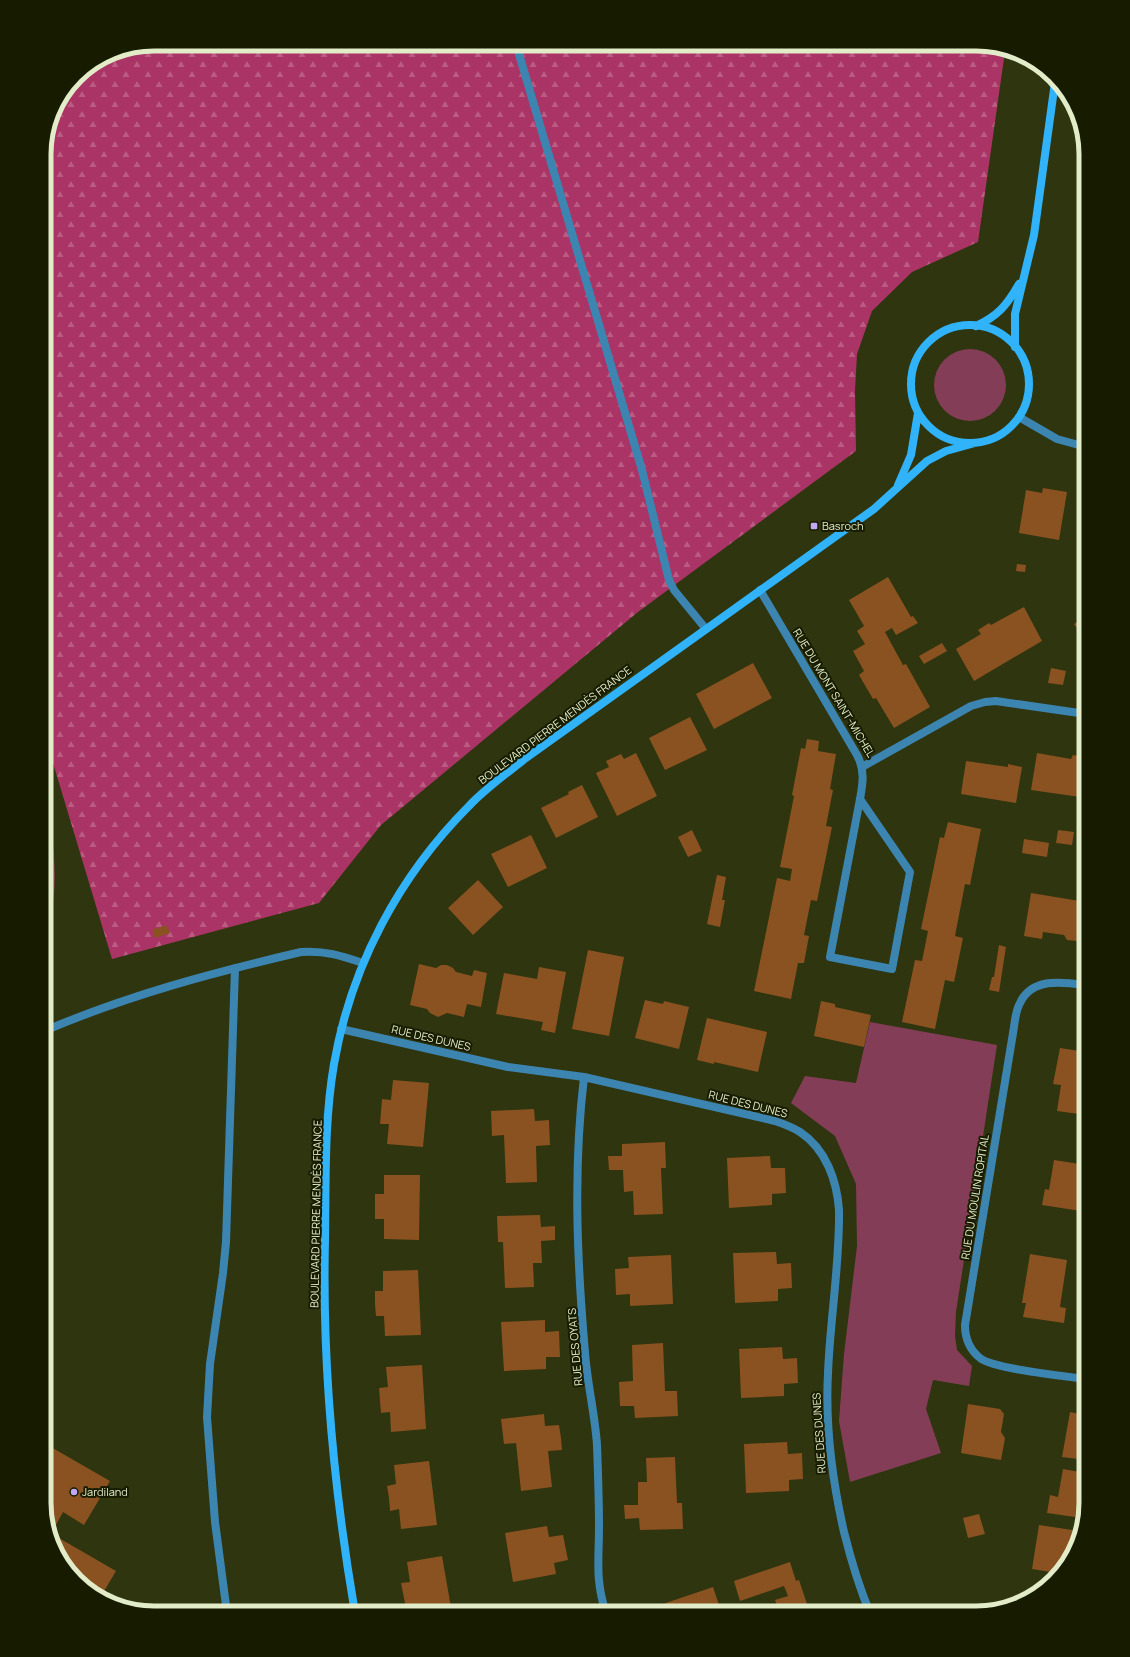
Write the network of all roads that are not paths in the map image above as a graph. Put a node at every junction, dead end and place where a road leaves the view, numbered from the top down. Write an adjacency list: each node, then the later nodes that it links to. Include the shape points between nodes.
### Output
1 (518, 51): 12 (street, via 642,470 669,580 683,602)
2 (1054, 87): 3 (street, via 1034,234)
3 (1024, 274): 4 (street, via 998,313); 5 (street, via 1015,314)
4 (976, 326): 5 (street, via 995,331); 6 (street, via 955,327 941,333 922,350 914,363 911,378 911,394)
5 (1015, 347): 7 (street, via 1025,364 1028,379 1027,398)
6 (918, 413): 8 (street, via 931,429 940,435 954,441); 10 (street, BOULEVARD PIERRE MENDÈS FRANCE, via 910,454)
7 (1019, 417): 8 (street, via 1000,435); 9 (street, via 1057,438)
8 (975, 443): 10 (street, BOULEVARD PIERRE MENDÈS FRANCE, via 932,458)
9 (1079, 445)
10 (894, 491): 11 (street, BOULEVARD PIERRE MENDÈS FRANCE, via 874,509)
11 (760, 590): 12 (street, BOULEVARD PIERRE MENDÈS FRANCE); 14 (street, RUE DU MONT SAINT-MICHEL)
12 (706, 629): 16 (street, BOULEVARD PIERRE MENDÈS FRANCE, via 526,758 469,806 429,851 406,882 388,911)
13 (1079, 713): 14 (street, RUE DU MONT SAINT-MICHEL, via 1007,701 985,702 971,706)
14 (862, 767): 15 (street)
15 (860, 799): 15 (street, via 830,957 892,969 910,872)
16 (363, 963): 17 (street, via 336,954 312,951); 20 (street, BOULEVARD PIERRE MENDÈS FRANCE)
17 (235, 968): 19 (street, via 122,1000); 23 (street, via 226,1242 210,1364 207,1417 214,1514)
18 (1079, 984): 22 (street, RUE DU MOULIN ROPITAL, via 1047,983 1032,988 1019,1003 965,1326 968,1342 980,1358 988,1363)
19 (51, 1028)
20 (341, 1029): 21 (street, RUE DES DUNES, via 508,1067); 24 (street, BOULEVARD PIERRE MENDÈS FRANCE, via 333,1067 326,1145 325,1332 333,1458)
21 (584, 1077): 25 (street, RUE DES OYATS, via 577,1154 577,1218 585,1353 596,1445 598,1575); 26 (street, RUE DES DUNES, via 775,1121 802,1133 815,1145 827,1162 837,1190 839,1210 828,1378 830,1458 848,1545)
22 (1079, 1378)
23 (226, 1606)
24 (354, 1606)
25 (604, 1606)
26 (867, 1606)

